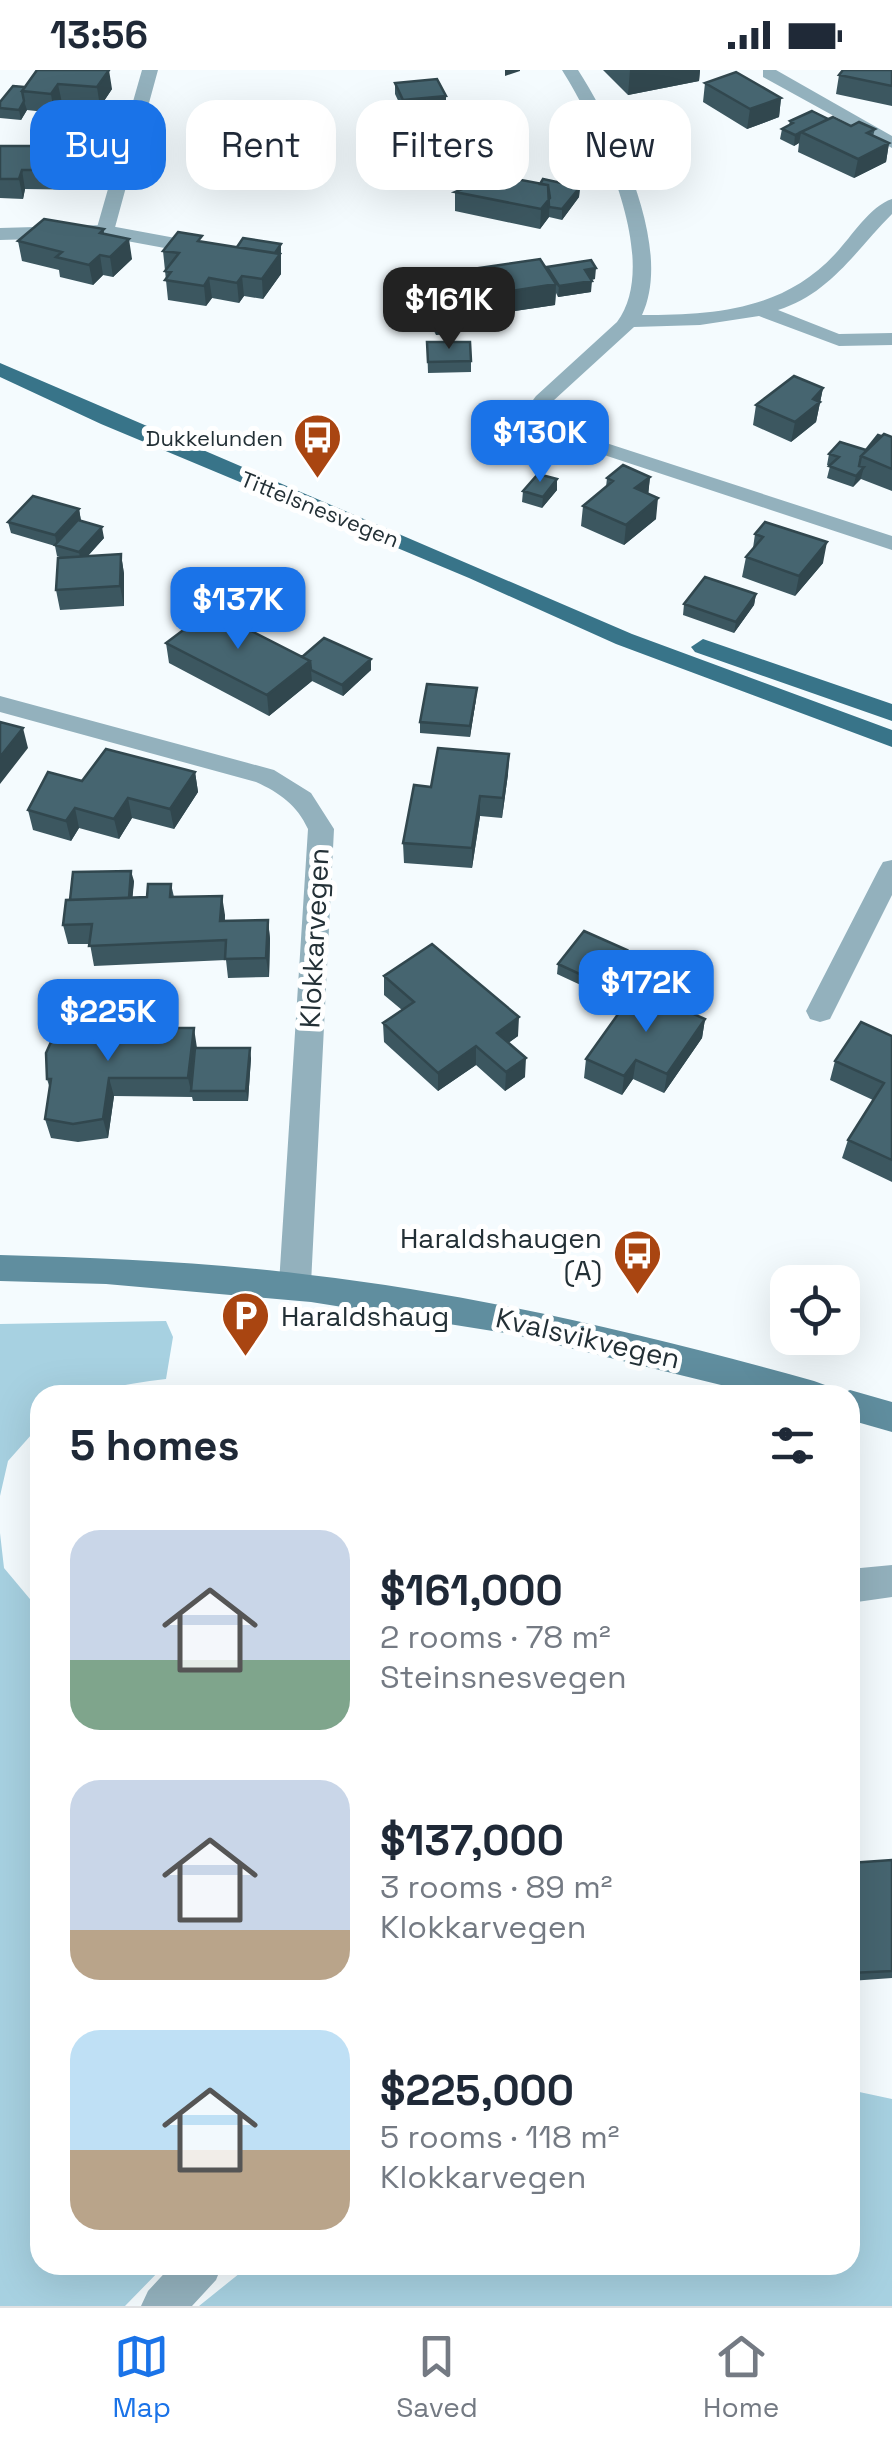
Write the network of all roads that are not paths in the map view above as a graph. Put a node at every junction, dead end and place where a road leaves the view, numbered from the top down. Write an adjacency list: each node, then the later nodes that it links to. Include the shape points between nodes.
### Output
1 (150, 70): 6 (street)
2 (570, 70): 10 (street, via 623,183 636,235 640,282)
3 (769, 73): 4 (street)
4 (892, 144)
5 (892, 204): 9 (street, via 816,284)
6 (105, 232): 7 (street); 8 (street)
7 (0, 234)
8 (230, 254)
9 (758, 308): 10 (street); 11 (street, via 849,344)
10 (628, 321): 13 (street, via 543,400 550,422 593,445)
11 (892, 339)
12 (0, 370): 14 (main road, Tittelsnesvegen)
13 (892, 544)
14 (476, 573): 16 (main road, Tittelsnesvegen); 17 (main road, Tittelsnesvegen, via 624,639)
15 (0, 704): 21 (street, Klokkarvegen, via 253,771 291,786 312,806 321,830)
16 (892, 712)
17 (892, 739)
18 (892, 869): 19 (street)
19 (820, 1011)
20 (0, 1268): 21 (main road, Kvalsvikvegen)
21 (295, 1284): 22 (main road, Kvalsvikvegen, via 592,1335)
22 (777, 1385)
23 (860, 1408): 24 (main road)
24 (892, 1418)
25 (892, 1581): 26 (street)
26 (860, 1585)
27 (192, 2275): 28 (street)
28 (163, 2306)

